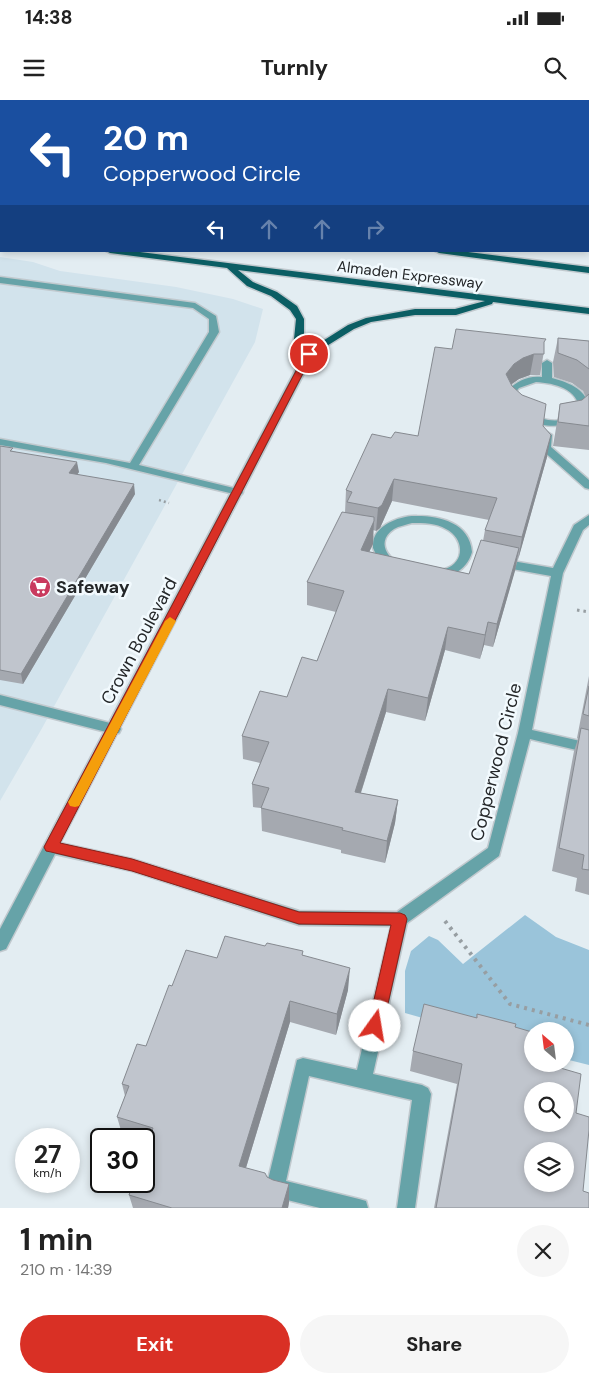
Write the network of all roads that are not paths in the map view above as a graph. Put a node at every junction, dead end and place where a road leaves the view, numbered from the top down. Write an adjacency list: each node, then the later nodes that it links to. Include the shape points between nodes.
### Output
1 (118, 252): 3 (main road, Almaden Expressway)
2 (447, 252): 4 (main road, Almaden Expressway)
3 (230, 267): 6 (main road, Almaden Expressway); 8 (main road, via 250,284 274,294 294,308 300,319 299,339)
4 (589, 270)
5 (0, 280): 13 (street, via 195,306 213,318 214,332)
6 (496, 300): 7 (main road, Almaden Expressway); 8 (main road, via 456,312 415,312 369,320 351,327)
7 (589, 311)
8 (309, 354): 15 (street, Crown Boulevard)
9 (547, 363): 10 (street)
10 (547, 379): 11 (street, via 581,392 587,407 574,419); 11 (street, via 524,381 508,397 520,414)
11 (549, 422): 14 (street, via 546,448)
12 (0, 442): 13 (street)
13 (133, 466): 15 (street)
14 (589, 486)
15 (238, 492): 21 (street, Crown Boulevard)
16 (589, 520): 19 (street, Copperwood Circle, via 578,528)
17 (471, 557): 17 (street, via 452,571 439,575 411,575 387,563 381,555 376,536 397,522 412,519 441,522 463,536)
18 (494, 561): 19 (street)
19 (557, 573): 22 (street, Copperwood Circle)
20 (0, 700): 21 (street)
21 (114, 729): 24 (street, Crown Boulevard)
22 (526, 733): 23 (street); 25 (street, Copperwood Circle, via 494,852)
23 (589, 748)
24 (51, 847): 25 (street, via 132,865 299,918); 26 (street, Crown Boulevard)
25 (400, 919): 27 (street)
26 (0, 944)
27 (363, 1079): 28 (street, via 303,1066 275,1188); 29 (street, via 422,1094)
28 (359, 1208)
29 (406, 1208)

